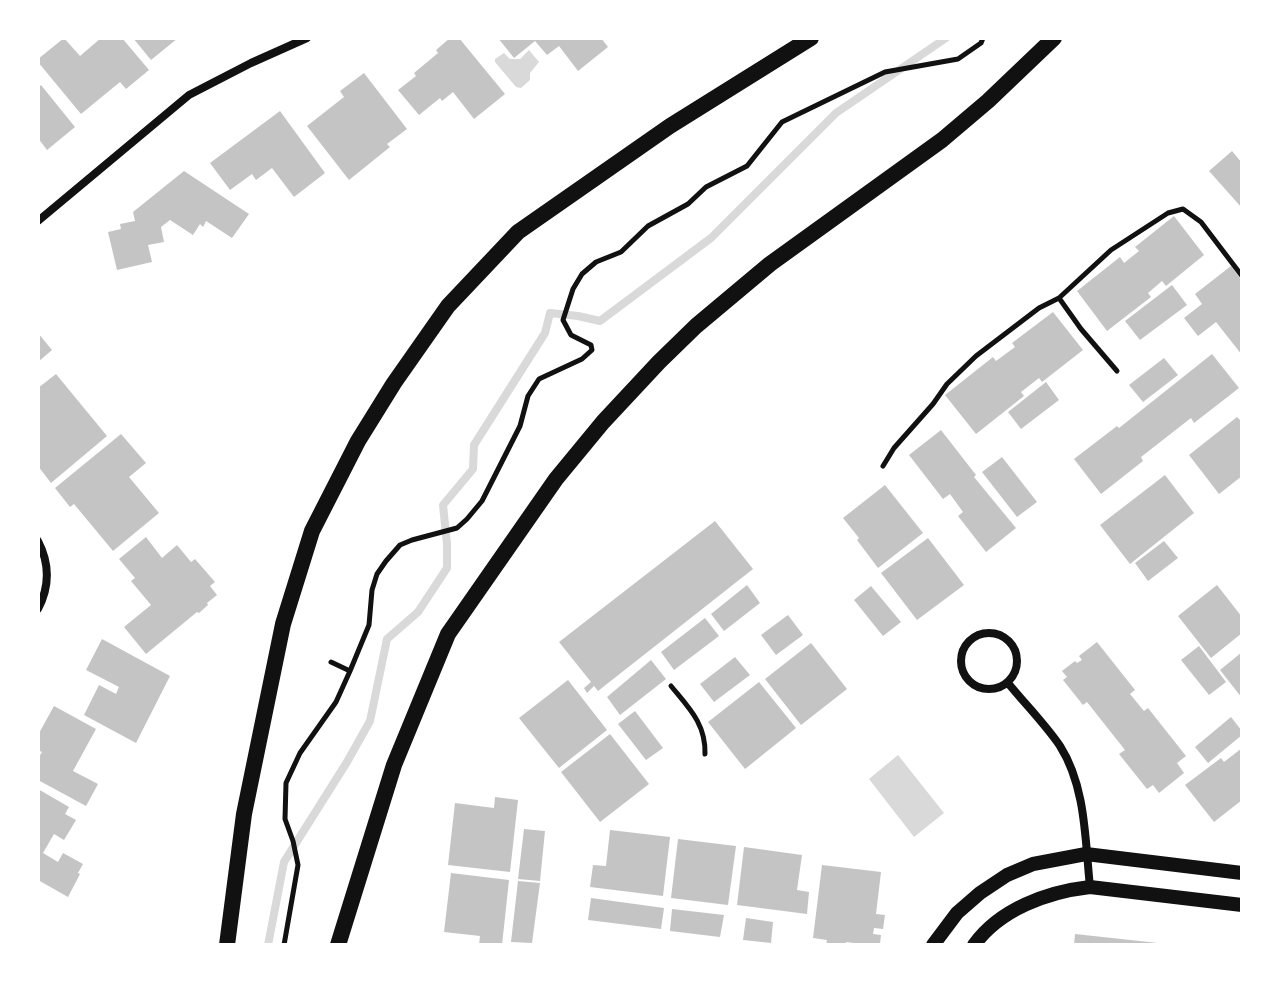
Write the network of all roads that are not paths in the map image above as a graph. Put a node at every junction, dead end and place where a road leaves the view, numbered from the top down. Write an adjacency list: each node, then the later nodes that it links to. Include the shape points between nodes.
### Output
1 (307, 38): 4 (street, via 189,95)
2 (811, 38): 12 (main road, via 670,126 518,232 448,306 394,383 312,531 283,624 244,814)
3 (1054, 38): 13 (main road, via 942,140 770,264 696,326 556,479 448,634 394,765)
4 (38, 221)
5 (38, 541): 6 (street, via 49,577)
6 (38, 609)
7 (1008, 683): 7 (street, via 1018,660 1011,642 995,632 968,641 961,658 965,676 988,689); 8 (street, via 1059,745 1072,770)
8 (1086, 854): 9 (street); 10 (street); 14 (street, via 1007,875 957,913)
9 (1242, 873)
10 (1090, 887): 11 (street); 15 (street, via 1026,904)
11 (1242, 905)
12 (227, 945)
13 (338, 945)
14 (933, 945)
15 (974, 945)

